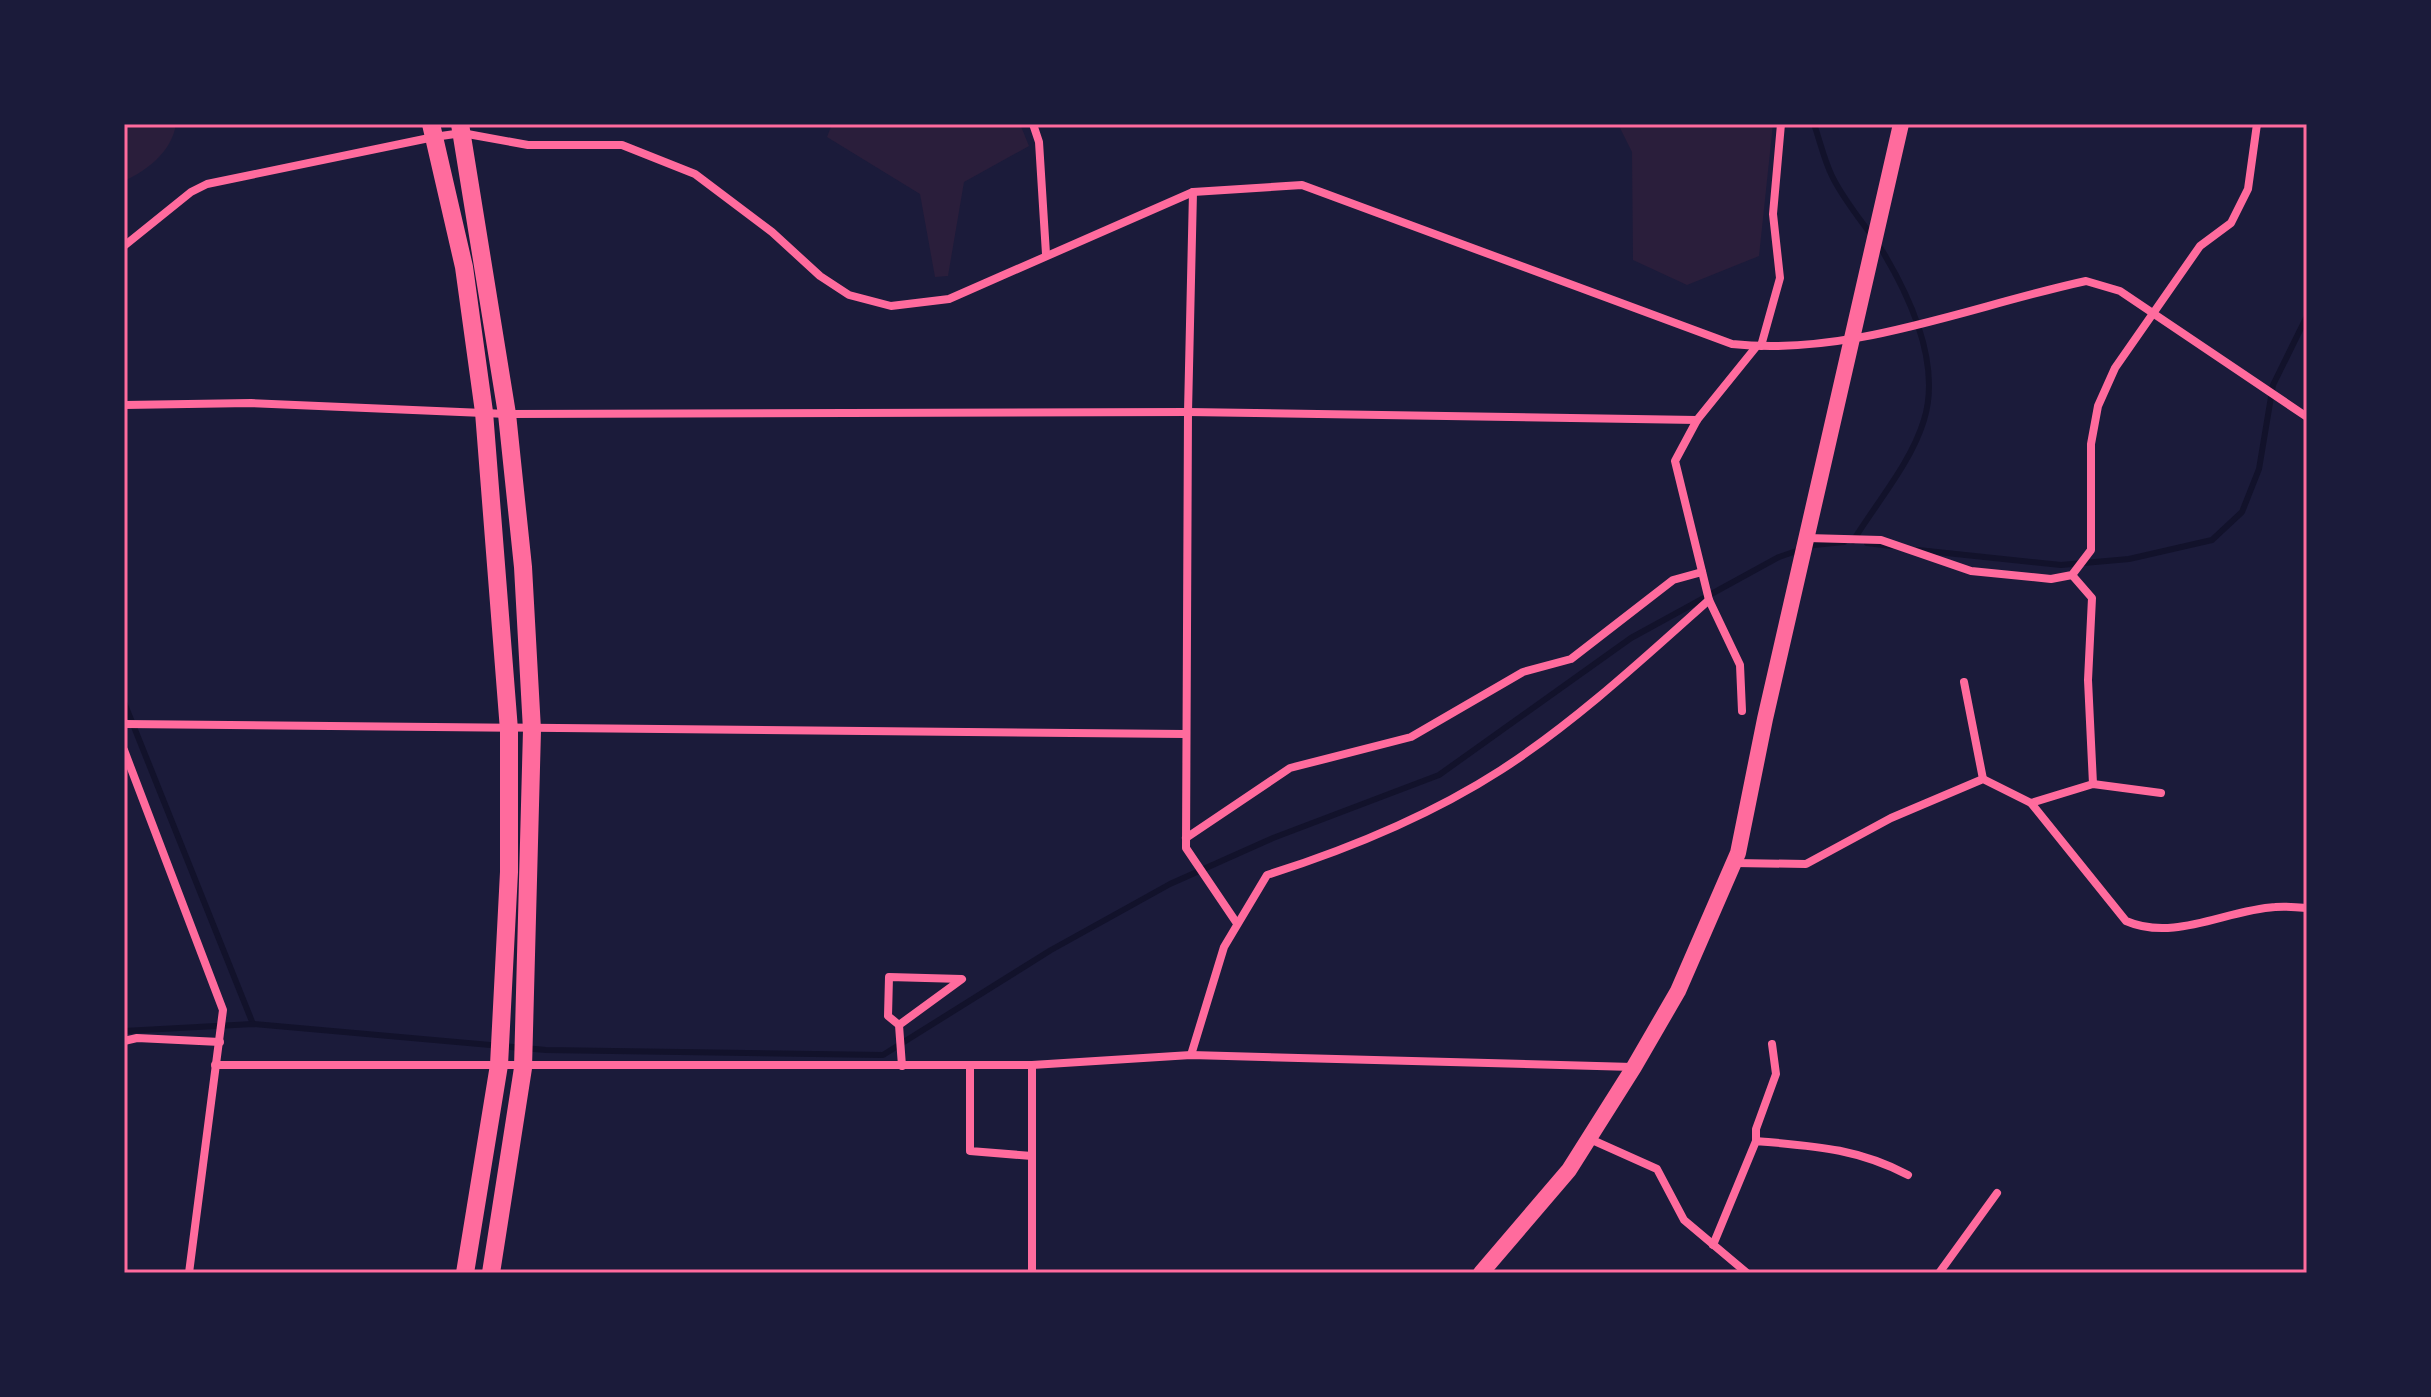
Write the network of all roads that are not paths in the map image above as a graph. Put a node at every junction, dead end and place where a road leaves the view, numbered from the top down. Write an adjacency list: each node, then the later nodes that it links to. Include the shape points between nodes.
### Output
1 (1033, 124): 9 (street, via 1039,142)
2 (1781, 124): 12 (street, via 1773,214 1780,278)
3 (1901, 124): 11 (main road)
4 (2257, 124): 10 (street, via 2248,189 2231,223 2200,246)
5 (461, 129): 6 (street); 9 (street, via 528,145 622,145 695,174 820,276 849,295 891,306 949,299); 16 (main road)
6 (433, 130): 8 (street, via 207,184); 14 (main road, via 464,267)
7 (1193, 192): 9 (street); 12 (street, via 1302,185 1732,344); 15 (street)
8 (124, 246)
9 (1046, 254)
10 (2155, 313): 11 (street, via 2120,291 2086,281); 17 (street); 21 (street, via 2115,368 2098,406 2091,444 2091,550)
11 (1851, 340): 12 (street); 19 (main road)
12 (1758, 346): 18 (street)
13 (124, 405): 14 (street, via 251,403)
14 (484, 412): 16 (street); 26 (main road)
15 (1188, 412): 16 (street); 18 (street); 28 (street)
16 (507, 414): 27 (main road)
17 (2307, 417)
18 (1697, 420): 20 (street, via 1675,461)
19 (1807, 538): 21 (street, via 1881,540 1971,571 2051,579); 35 (main road)
20 (1702, 572): 22 (street); 34 (street, via 1673,580 1571,659 1523,672 1411,737 1290,768)
21 (2072, 575): 31 (street, via 2092,598 2088,680)
22 (1709, 600): 24 (street, via 1740,665); 37 (street, via 1626,674 1501,770 1411,821 1340,852 1267,875)
23 (1964, 682): 30 (street)
24 (1742, 711)
25 (124, 724): 26 (street)
26 (509, 730): 27 (street); 44 (main road, via 509,872)
27 (532, 730): 28 (street); 49 (main road)
28 (1185, 734): 34 (street)
29 (124, 750): 40 (street, via 223,1010)
30 (1983, 779): 33 (street); 35 (street, via 1891,818 1806,864)
31 (2093, 784): 32 (street); 33 (street)
32 (2161, 793)
33 (2031, 803): 36 (street, via 2126,921 2144,929 2274,907)
34 (1186, 838): 37 (street, via 1186,848)
35 (1735, 863): 48 (main road, via 1678,991)
36 (2307, 908)
37 (1236, 922): 42 (street)
38 (899, 1025): 38 (street, via 888,1016 889,977 962,979); 47 (street)
39 (124, 1041): 40 (street)
40 (220, 1042): 43 (street)
41 (1772, 1044): 51 (street, via 1776,1074)
42 (1191, 1055): 46 (street); 48 (street)
43 (215, 1065): 44 (street); 57 (street)
44 (499, 1065): 49 (street); 58 (main road)
45 (970, 1065): 46 (street); 47 (street); 52 (street, via 970,1151)
46 (1032, 1065): 52 (street)
47 (902, 1066): 49 (street)
48 (1634, 1067): 50 (main road)
49 (523, 1068): 59 (main road)
50 (1589, 1138): 55 (street, via 1657,1169 1684,1220); 61 (main road, via 1569,1170)
51 (1756, 1141): 53 (street, via 1840,1149 1876,1158); 55 (street)
52 (1032, 1156): 60 (street)
53 (1908, 1175)
54 (1997, 1193): 62 (street)
55 (1713, 1245): 56 (street)
56 (1745, 1272)
57 (189, 1273)
58 (465, 1273)
59 (491, 1273)
60 (1032, 1273)
61 (1481, 1273)
62 (1939, 1273)

